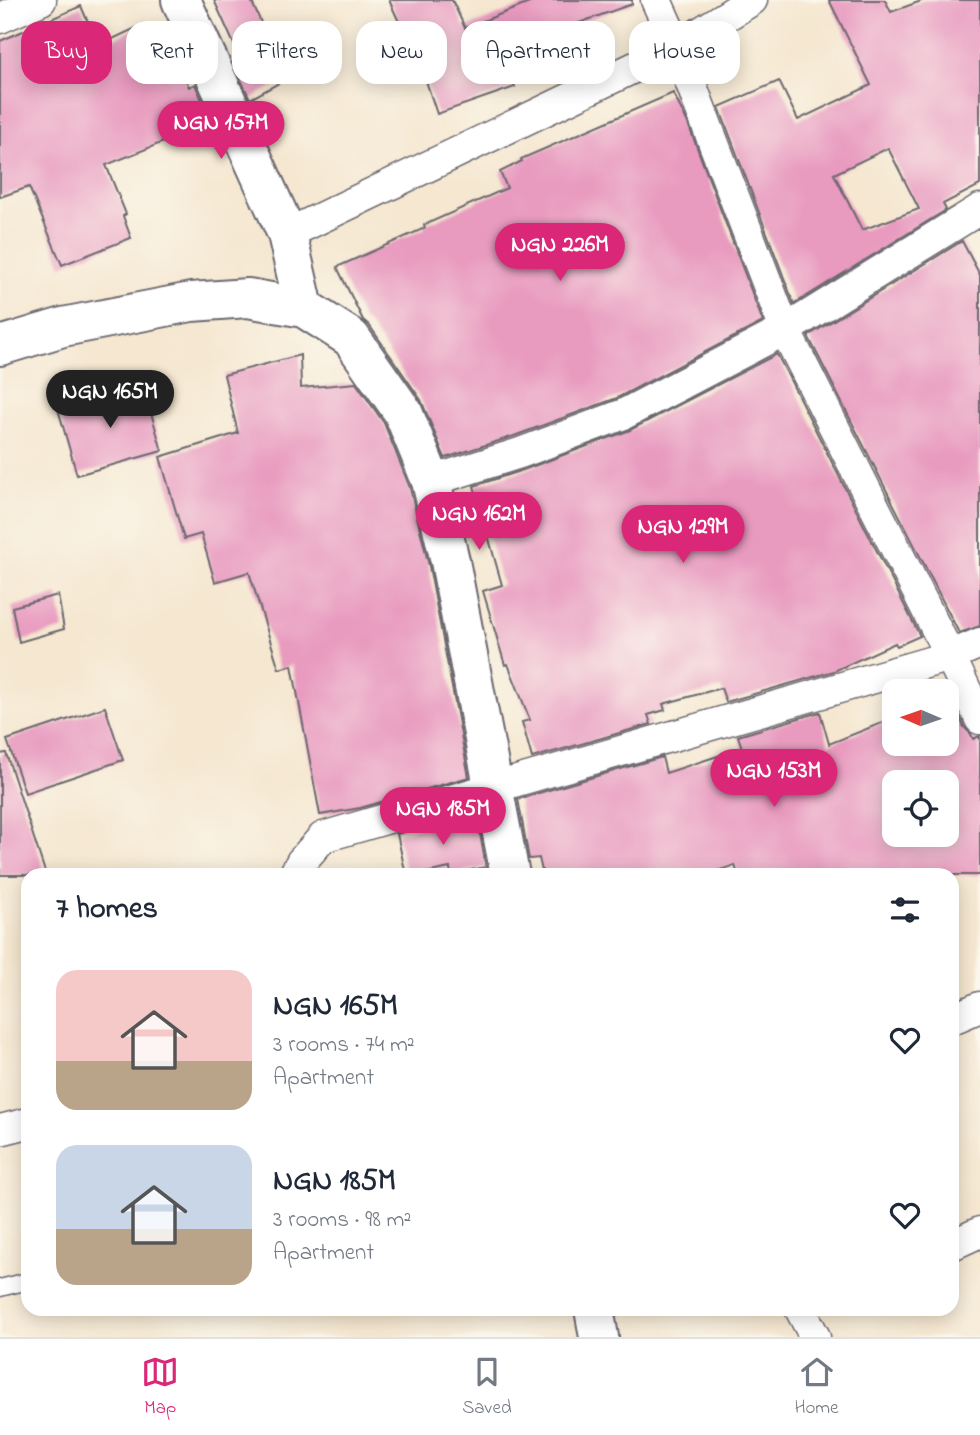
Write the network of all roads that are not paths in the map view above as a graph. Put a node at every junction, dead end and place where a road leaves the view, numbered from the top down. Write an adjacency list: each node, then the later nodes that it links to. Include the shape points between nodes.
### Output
1 (41, 0): 5 (street)
2 (181, 0): 11 (street)
3 (656, 0): 6 (street)
4 (752, 0): 7 (street)
5 (0, 18)
6 (665, 21)
7 (718, 21)
8 (629, 70): 11 (street)
9 (691, 84): 13 (street)
10 (980, 209): 13 (street)
11 (287, 234): 12 (street)
12 (304, 308): 14 (street, via 248,298 191,302 63,327); 15 (street, via 351,338 403,412)
13 (785, 330): 15 (street, via 624,414); 17 (street)
14 (0, 346)
15 (431, 481): 19 (street)
16 (980, 643): 17 (street)
17 (950, 656): 18 (street); 19 (street)
18 (980, 719)
19 (493, 789): 20 (street, via 323,837); 21 (street)
20 (298, 868)
21 (509, 868)
22 (980, 1007): 23 (street)
23 (959, 1015)
24 (21, 1124): 25 (street)
25 (0, 1130)
26 (980, 1232): 27 (street)
27 (959, 1242)
28 (21, 1283): 29 (lane)
29 (0, 1288)
30 (595, 1316): 32 (street)
31 (804, 1316): 33 (street)
32 (599, 1337)
33 (816, 1337)

